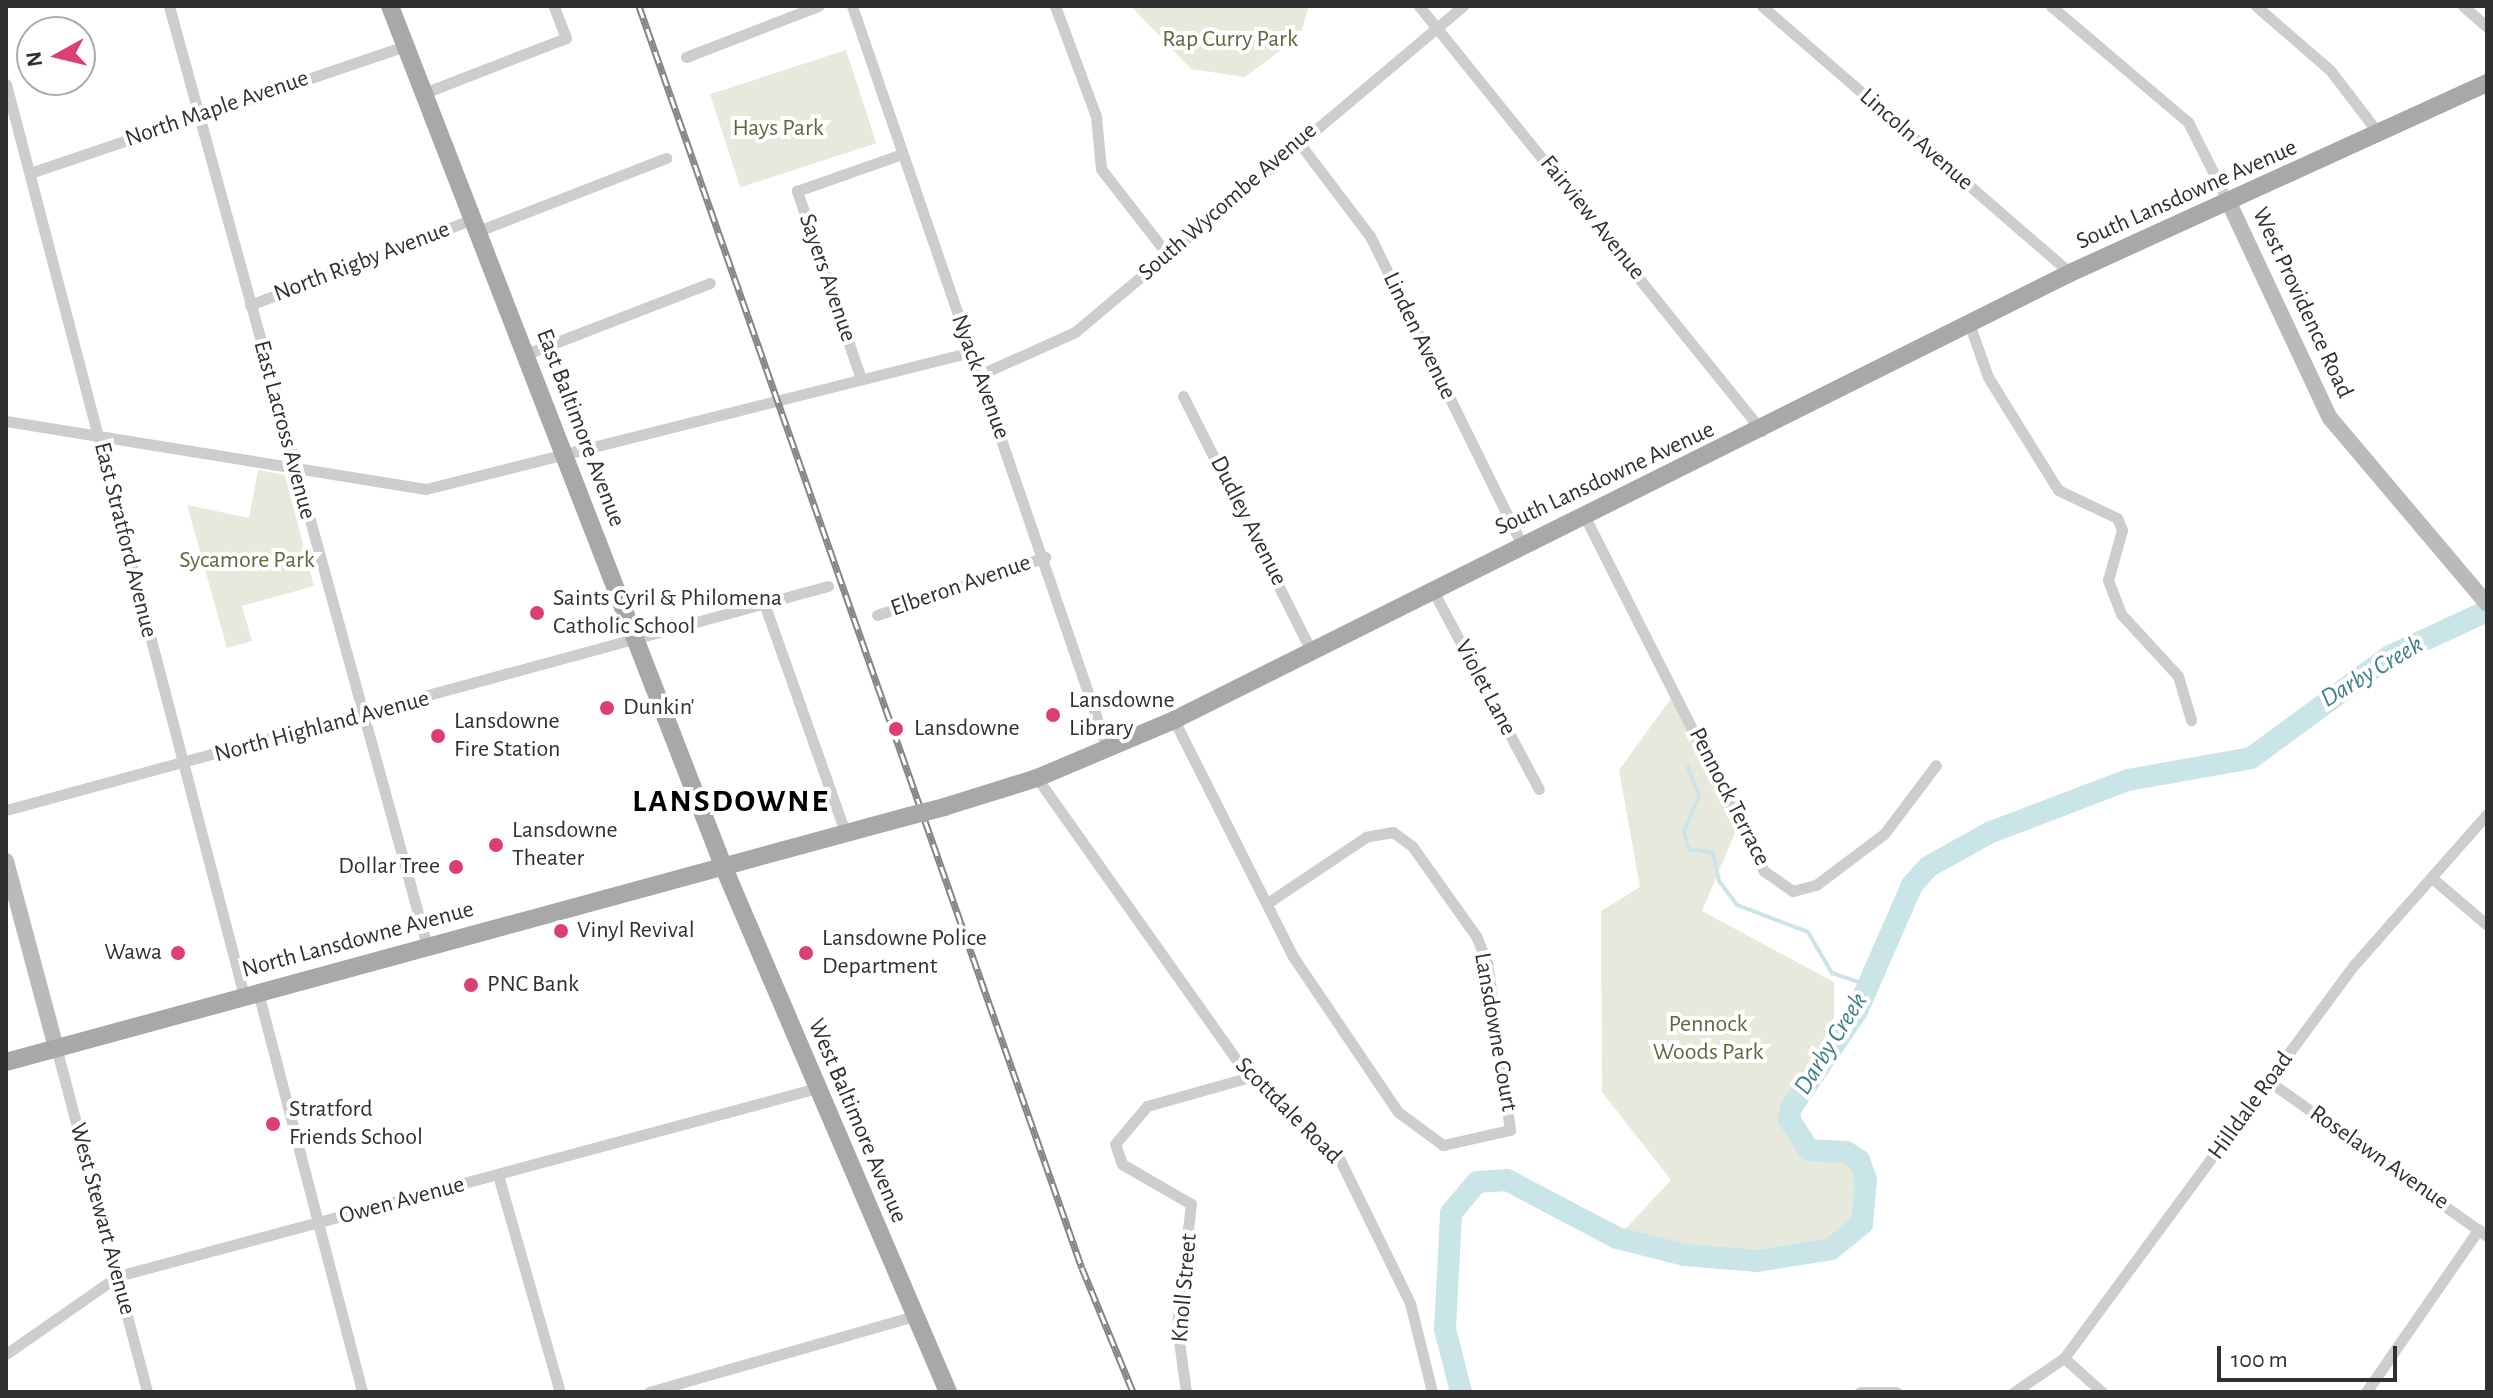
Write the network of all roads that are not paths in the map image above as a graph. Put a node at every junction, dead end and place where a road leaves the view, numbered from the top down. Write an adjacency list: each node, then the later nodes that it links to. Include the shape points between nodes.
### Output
1 (169, 6): 20 (street, East Lacross Avenue)
2 (390, 6): 15 (main road, East Baltimore Avenue)
3 (554, 6): 19 (street, via 566,38)
4 (818, 6): 16 (street)
5 (852, 6): 23 (street, Nyack Avenue)
6 (1055, 6): 28 (street, via 1096,116 1101,169)
7 (1419, 6): 14 (street, Fairview Avenue)
8 (1463, 6): 14 (street, South Wycombe Avenue)
9 (1762, 6): 29 (street, Lincoln Avenue)
10 (2256, 6): 21 (street, via 2330,70)
11 (2463, 6): 13 (street)
12 (2054, 7): 26 (street, via 2188,122)
13 (2487, 27)
14 (1437, 29): 22 (street, South Wycombe Avenue); 39 (street, Fairview Avenue)
15 (405, 46): 19 (main road, East Baltimore Avenue); 20 (street, North Maple Avenue)
16 (686, 57)
17 (2487, 83): 21 (main road, South Lansdowne Avenue)
18 (6, 84): 25 (street, East Stratford Avenue)
19 (424, 93): 27 (main road, East Baltimore Avenue)
20 (198, 114): 25 (street, North Maple Avenue); 31 (street, East Lacross Avenue)
21 (2379, 134): 26 (main road, South Lansdowne Avenue)
22 (1297, 140): 28 (street, South Wycombe Avenue); 44 (street, Linden Avenue, via 1370,236)
23 (902, 154): 33 (street, Nyack Avenue); 36 (street, Sayers Avenue, via 797,191)
24 (666, 158): 27 (street, North Rigby Avenue)
25 (30, 173): 40 (street, East Stratford Avenue)
26 (2230, 205): 29 (main road, South Lansdowne Avenue); 48 (street, West Providence Road, via 2330,418)
27 (475, 225): 31 (street, North Rigby Avenue); 34 (main road, East Baltimore Avenue)
28 (1168, 255): 35 (street, South Wycombe Avenue, via 1063,340)
29 (2070, 273): 32 (main road, South Lansdowne Avenue)
30 (710, 283): 34 (street)
31 (250, 305): 42 (street, East Lacross Avenue)
32 (1970, 326): 39 (main road, South Lansdowne Avenue); 55 (street, via 1988,377 2058,490 2117,518 2122,530 2108,580 2121,614 2178,676)
33 (971, 352): 35 (street, Nyack Avenue); 36 (street)
34 (526, 354): 41 (main road, East Baltimore Avenue)
35 (979, 375): 45 (street, Nyack Avenue)
36 (861, 379): 41 (street)
37 (1183, 396): 52 (street, Dudley Avenue)
38 (6, 421): 40 (street)
39 (1763, 431): 43 (main road, South Lansdowne Avenue)
40 (98, 434): 42 (street); 57 (street, East Stratford Avenue)
41 (564, 456): 42 (street, via 426,489); 51 (main road, East Baltimore Avenue)
42 (295, 468): 53 (street, East Lacross Avenue)
43 (1586, 519): 44 (main road, South Lansdowne Avenue); 58 (street, Pennock Terrace, via 1764,871 1793,891 1839,871 1884,834)
44 (1522, 545): 47 (main road, South Lansdowne Avenue)
45 (1045, 557): 50 (street, Elberon Avenue); 56 (street, Nyack Avenue)
46 (828, 586): 49 (street, North Highland Avenue)
47 (1431, 587): 52 (main road, South Lansdowne Avenue); 60 (street, Violet Lane)
48 (2487, 604)
49 (765, 606): 51 (street, North Highland Avenue); 63 (street)
50 (877, 615)
51 (638, 642): 53 (street, North Highland Avenue); 65 (main road, East Baltimore Avenue)
52 (1310, 648): 54 (main road, South Lansdowne Avenue)
53 (363, 715): 57 (street, North Highland Avenue); 69 (street, East Lacross Avenue)
54 (1174, 720): 56 (main road, South Lansdowne Avenue); 67 (street, Lansdowne Court)
55 (2191, 720)
56 (1107, 748): 59 (main road, South Lansdowne Avenue)
57 (182, 765): 61 (street, North Highland Avenue); 70 (street, East Stratford Avenue)
58 (1936, 765)
59 (1037, 778): 63 (main road, South Lansdowne Avenue, bridge); 73 (street, Scottdale Road, via 1066,829)
60 (1539, 789)
61 (6, 810)
62 (2487, 814): 66 (street, Hilldale Road)
63 (845, 832): 65 (main road, South Lansdowne Avenue)
64 (6, 861): 71 (street)
65 (724, 868): 69 (main road, North Lansdowne Avenue); 75 (main road, West Baltimore Avenue)
66 (2432, 878): 68 (street); 74 (street, Hilldale Road, via 2354,965)
67 (1269, 902): 67 (street, Lansdowne Court, via 1292,955 1398,1112 1424,1137 1443,1145 1510,1130 1487,963 1476,936 1412,846 1393,832 1366,837)
68 (2487, 925)
69 (427, 946): 70 (main road, North Lansdowne Avenue)
70 (251, 994): 71 (main road, North Lansdowne Avenue); 77 (street, East Stratford Avenue)
71 (56, 1047): 72 (main road, North Lansdowne Avenue); 79 (street, West Stewart Avenue)
72 (6, 1062)
73 (1250, 1077): 88 (street, Knoll Street, via 1147,1106 1115,1144 1122,1164 1191,1204 1177,1326); 89 (street, Scottdale Road, via 1339,1158 1370,1211 1410,1303)
74 (2270, 1082): 78 (street, Roselawn Avenue); 82 (street, Hilldale Road)
75 (817, 1088): 76 (street, Owen Avenue); 80 (main road, West Baltimore Avenue)
76 (498, 1175): 77 (street, Owen Avenue); 85 (street)
77 (315, 1224): 79 (street, Owen Avenue); 84 (street, East Stratford Avenue)
78 (2483, 1232): 94 (street)
79 (118, 1276): 81 (street, Owen Avenue); 83 (street, West Stewart Avenue)
80 (914, 1316): 86 (street); 87 (main road, West Baltimore Avenue)
81 (6, 1354)
82 (2064, 1358): 92 (street, Hilldale Road); 93 (street)
83 (147, 1392)
84 (362, 1392)
85 (560, 1392)
86 (649, 1392)
87 (948, 1392)
88 (1186, 1392)
89 (1432, 1392)
90 (1860, 1392): 91 (street)
91 (1896, 1392)
92 (2014, 1392)
93 (2102, 1392)
94 (2366, 1392)

